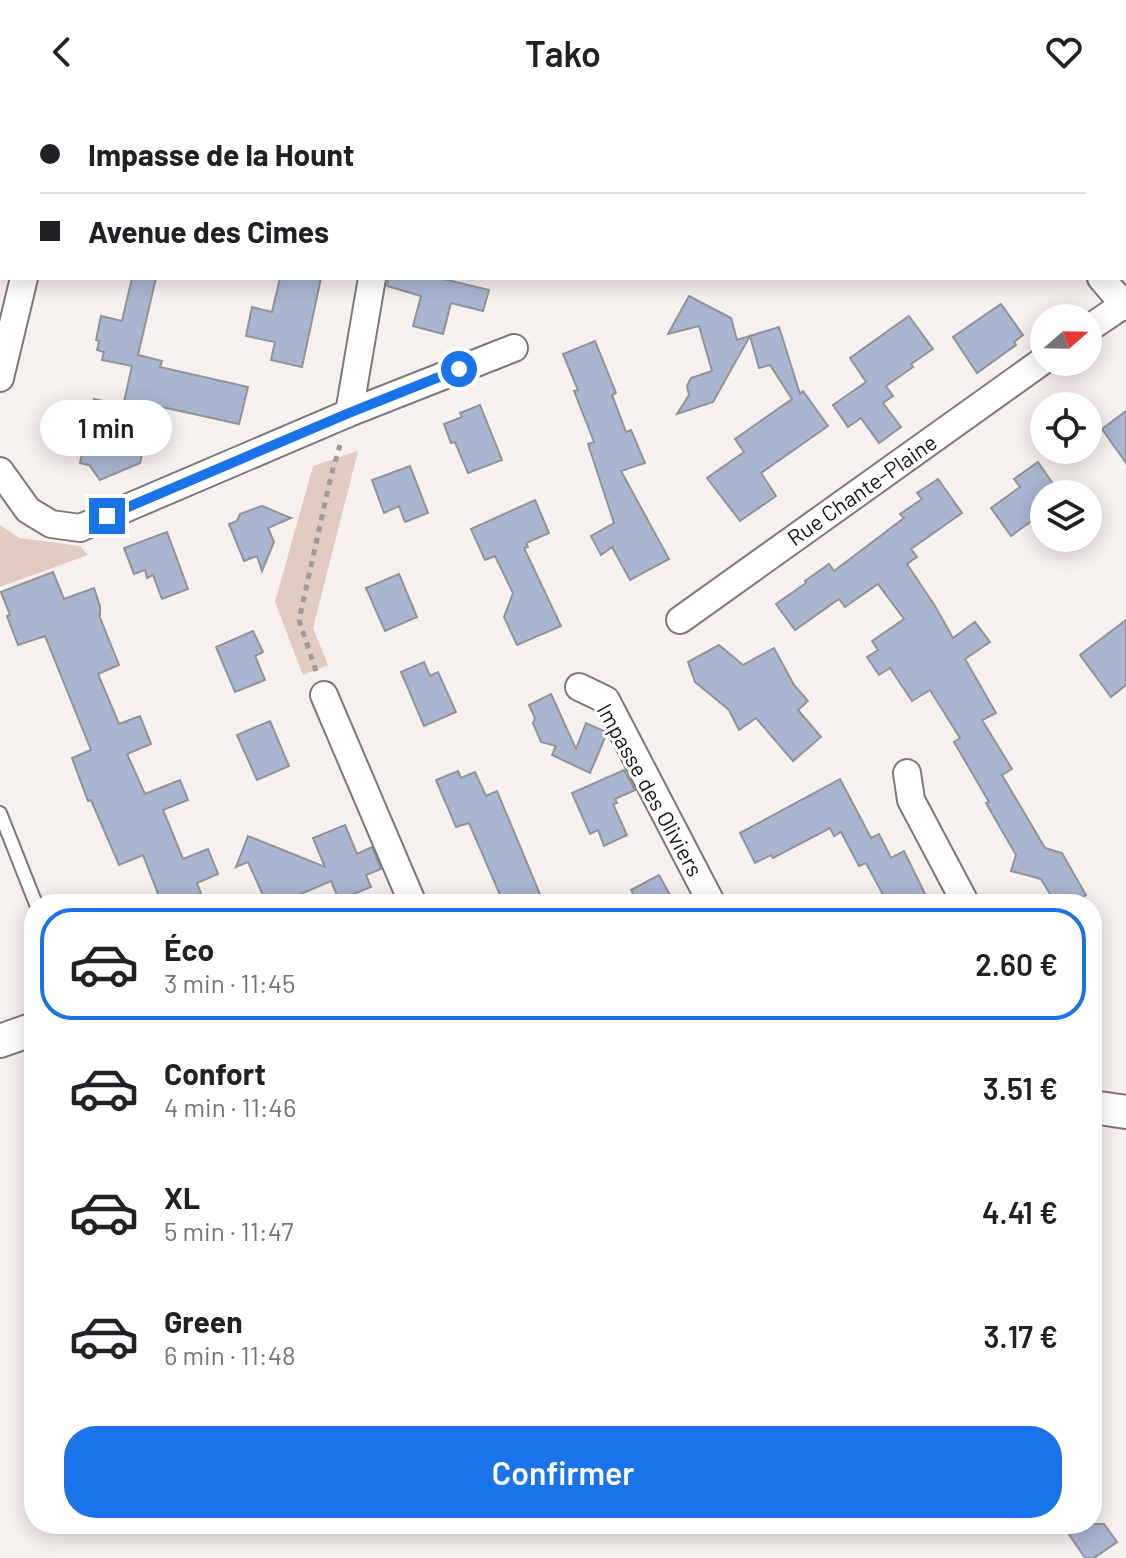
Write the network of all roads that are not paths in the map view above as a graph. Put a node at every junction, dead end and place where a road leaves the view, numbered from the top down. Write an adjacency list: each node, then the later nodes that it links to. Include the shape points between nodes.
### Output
1 (23, 280): 6 (street)
2 (372, 280): 10 (street)
3 (1103, 280): 4 (street)
4 (1124, 306): 5 (street)
5 (1102, 320)
6 (4, 345): 9 (street)
7 (514, 348): 10 (street)
8 (1030, 370): 12 (street, Rue Chante-Plaine)
9 (0, 378)
10 (349, 413): 11 (street, via 80,528 51,524 28,510)
11 (0, 471)
12 (680, 620)
13 (579, 687): 19 (street, Impasse des Oliviers, via 606,700)
14 (324, 695): 18 (street)
15 (907, 773): 20 (street, via 911,800)
16 (0, 813): 17 (lane)
17 (32, 894)
18 (409, 894)
19 (707, 894)
20 (961, 894)
21 (24, 1033): 22 (street)
22 (0, 1041)
23 (1102, 1108): 24 (street)
24 (1126, 1112)

